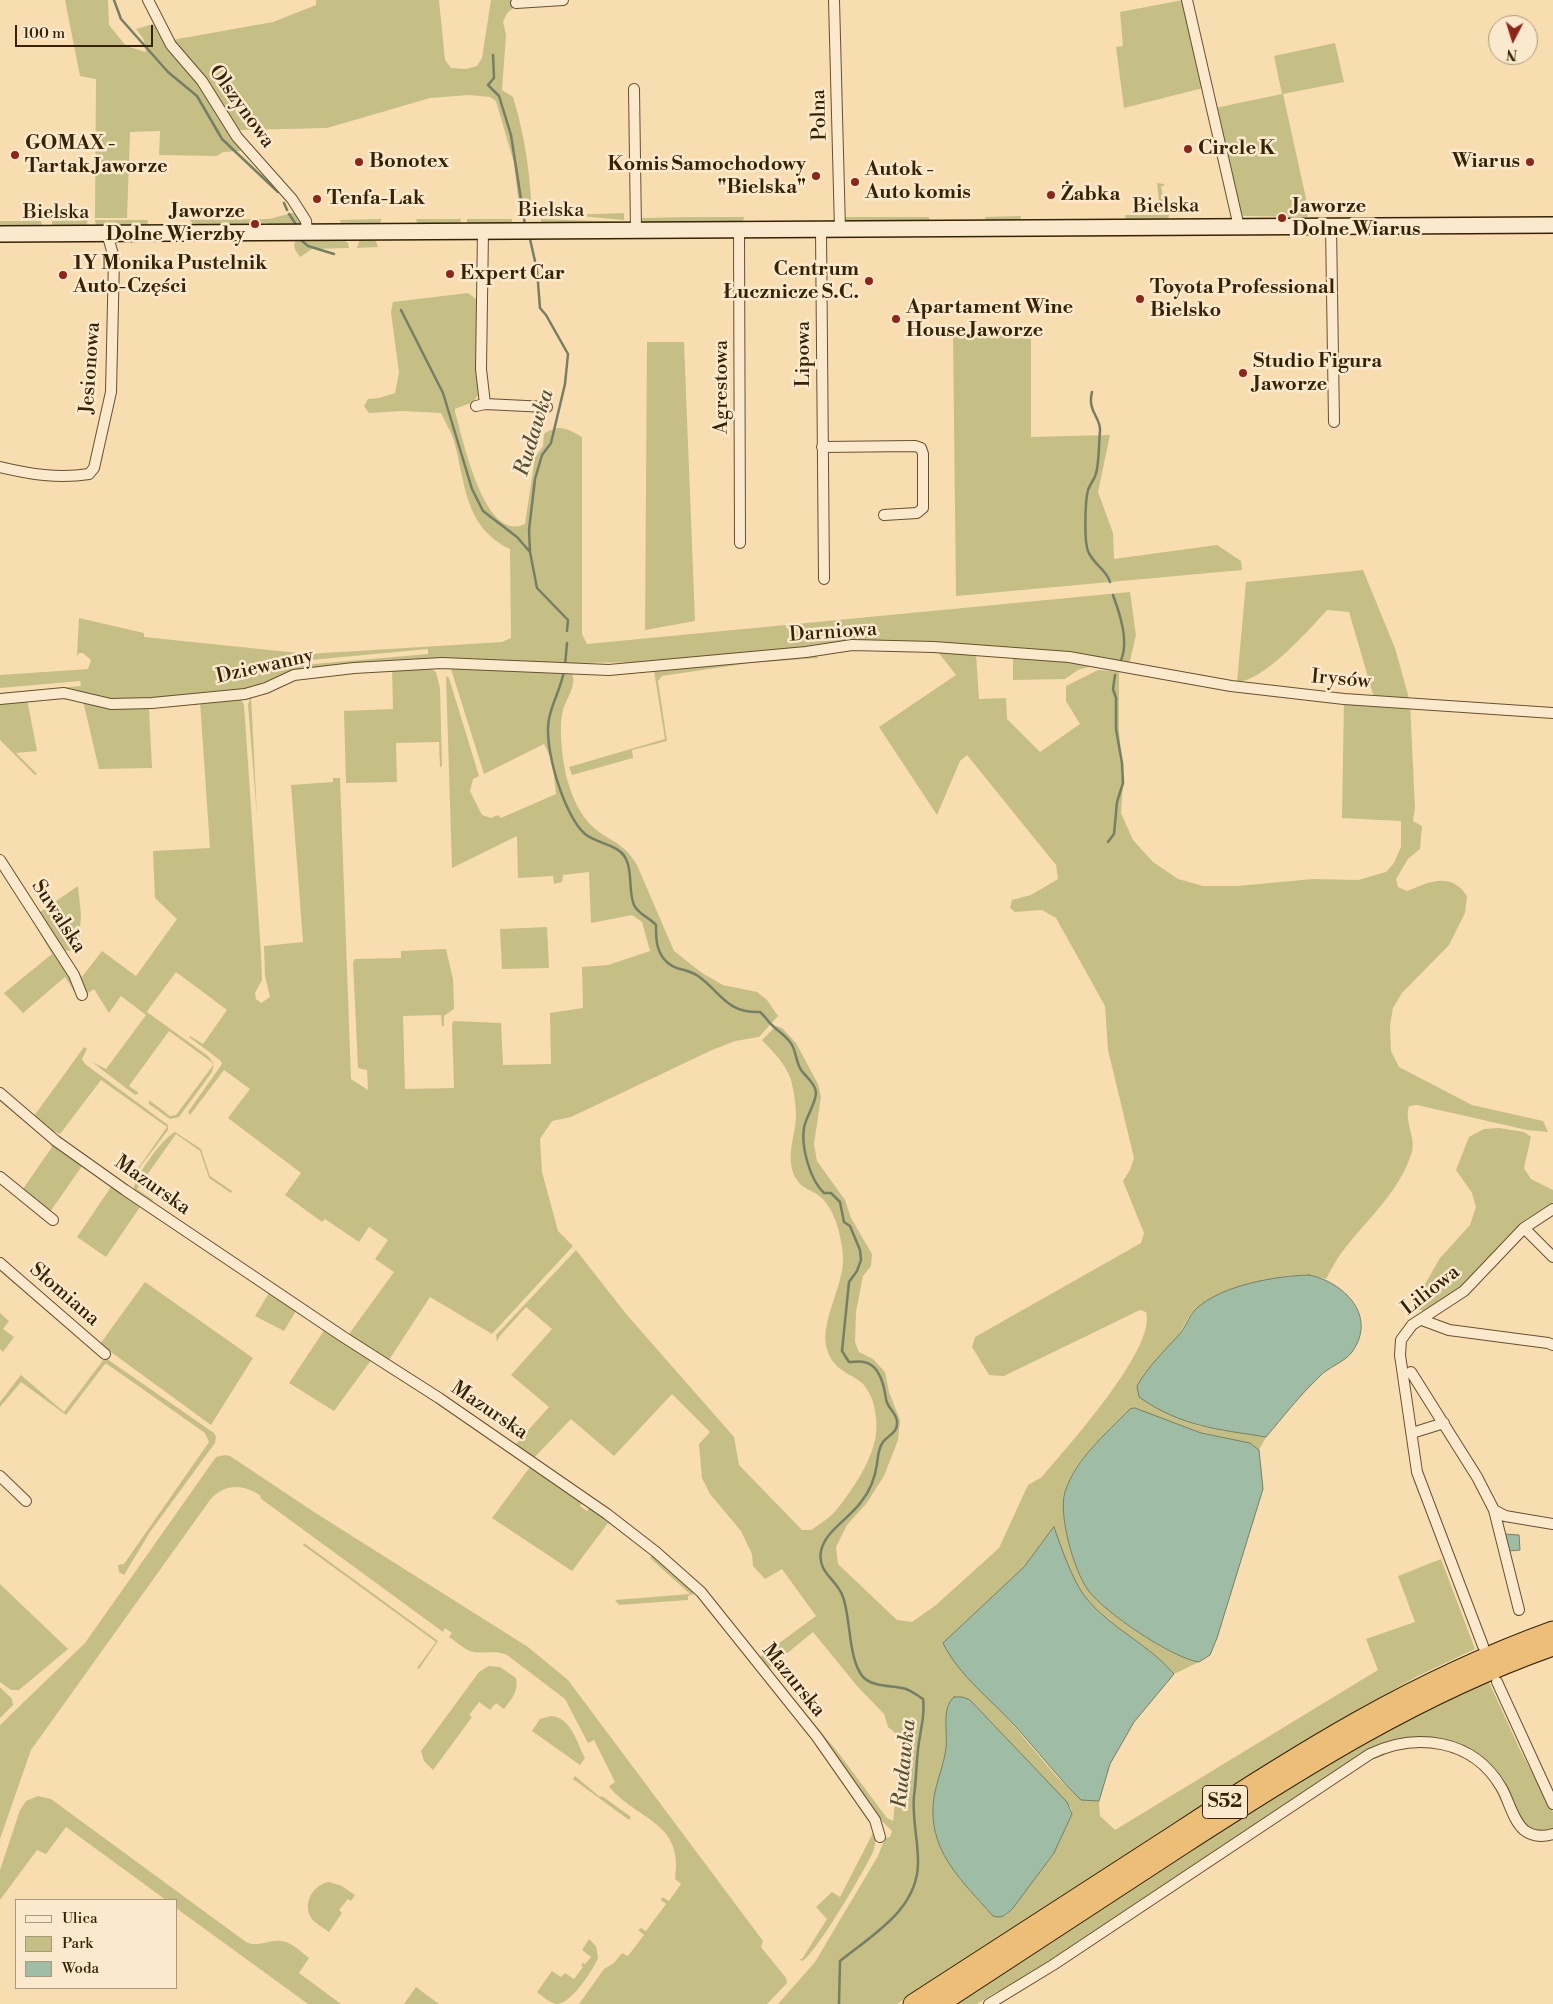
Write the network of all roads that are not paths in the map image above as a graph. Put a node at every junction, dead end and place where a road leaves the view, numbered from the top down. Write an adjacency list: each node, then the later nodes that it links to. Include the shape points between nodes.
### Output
1 (148, 0): 15 (street, Olszynowa, via 171,45 202,81 237,137 292,199 306,221)
2 (563, 0): 5 (street)
3 (834, 0): 10 (street, Polna)
4 (1187, 0): 9 (street)
5 (516, 3)
6 (634, 89): 11 (street)
7 (1553, 225): 8 (main road, Bielska)
8 (1331, 226): 9 (main road, Bielska); 19 (street)
9 (1239, 227): 10 (main road, Bielska)
10 (840, 229): 13 (main road, Bielska)
11 (636, 230): 12 (main road, Bielska); 14 (main road, Bielska)
12 (740, 230): 13 (main road, Bielska); 23 (street, Agrestowa)
13 (822, 230): 20 (street, Lipowa)
14 (483, 231): 15 (main road, Bielska); 18 (street, via 481,405)
15 (306, 232): 16 (main road, Bielska)
16 (107, 233): 17 (main road, Bielska); 21 (street, Jesionowa, via 114,258 111,392 94,468 89,474 72,477 34,475)
17 (0, 234)
18 (547, 407)
19 (1334, 422)
20 (822, 448): 22 (street, via 921,448 923,508 917,513); 24 (street, Lipowa)
21 (0, 468)
22 (884, 515)
23 (740, 543)
24 (824, 578)
25 (569, 668): 26 (street, Darniowa, via 651,667 852,645 934,647 1069,657); 27 (street, Dziewanny, via 442,663 294,675 245,694 152,703 111,704 64,692)
26 (1128, 669): 28 (street, Irysów, via 1231,686 1344,699)
27 (0, 700)
28 (1553, 713)
29 (0, 860): 30 (street, Suwalska, via 74,975)
30 (82, 995)
31 (0, 1094): 55 (street, Mazurska, via 56,1141 110,1179 439,1398 656,1552 700,1592 842,1770 876,1820)
32 (0, 1176): 34 (street)
33 (1553, 1208): 35 (street, Liliowa)
34 (53, 1220)
35 (1524, 1228): 36 (street); 38 (street, Liliowa, via 1464,1291)
36 (1553, 1257)
37 (0, 1263): 40 (street, Słomiana)
38 (1422, 1320): 39 (street, via 1450,1330); 43 (street, Liliowa, via 1412,1325 1400,1348)
39 (1553, 1345)
40 (105, 1354)
41 (1411, 1372): 42 (street)
42 (1444, 1423): 43 (street); 46 (street)
43 (1412, 1432): 50 (street, Liliowa, via 1417,1472)
44 (0, 1476): 45 (street)
45 (26, 1502)
46 (1494, 1510): 47 (street, via 1505,1516); 48 (street)
47 (1553, 1524)
48 (1519, 1610)
49 (1553, 1631): 56 (highway, S52, via 1434,1680 1370,1713 1251,1785)
50 (1482, 1646)
51 (1553, 1646): 57 (highway, S52, via 1440,1691 1369,1729 1251,1801)
52 (1497, 1682): 53 (street)
53 (1553, 1804)
54 (1553, 1834): 58 (street, via 1537,1836 1524,1830 1497,1780 1467,1754 1453,1747 1425,1741 1395,1744 1370,1754 1053,1965)
55 (880, 1837)
56 (913, 2004)
57 (939, 2004)
58 (989, 2004)

